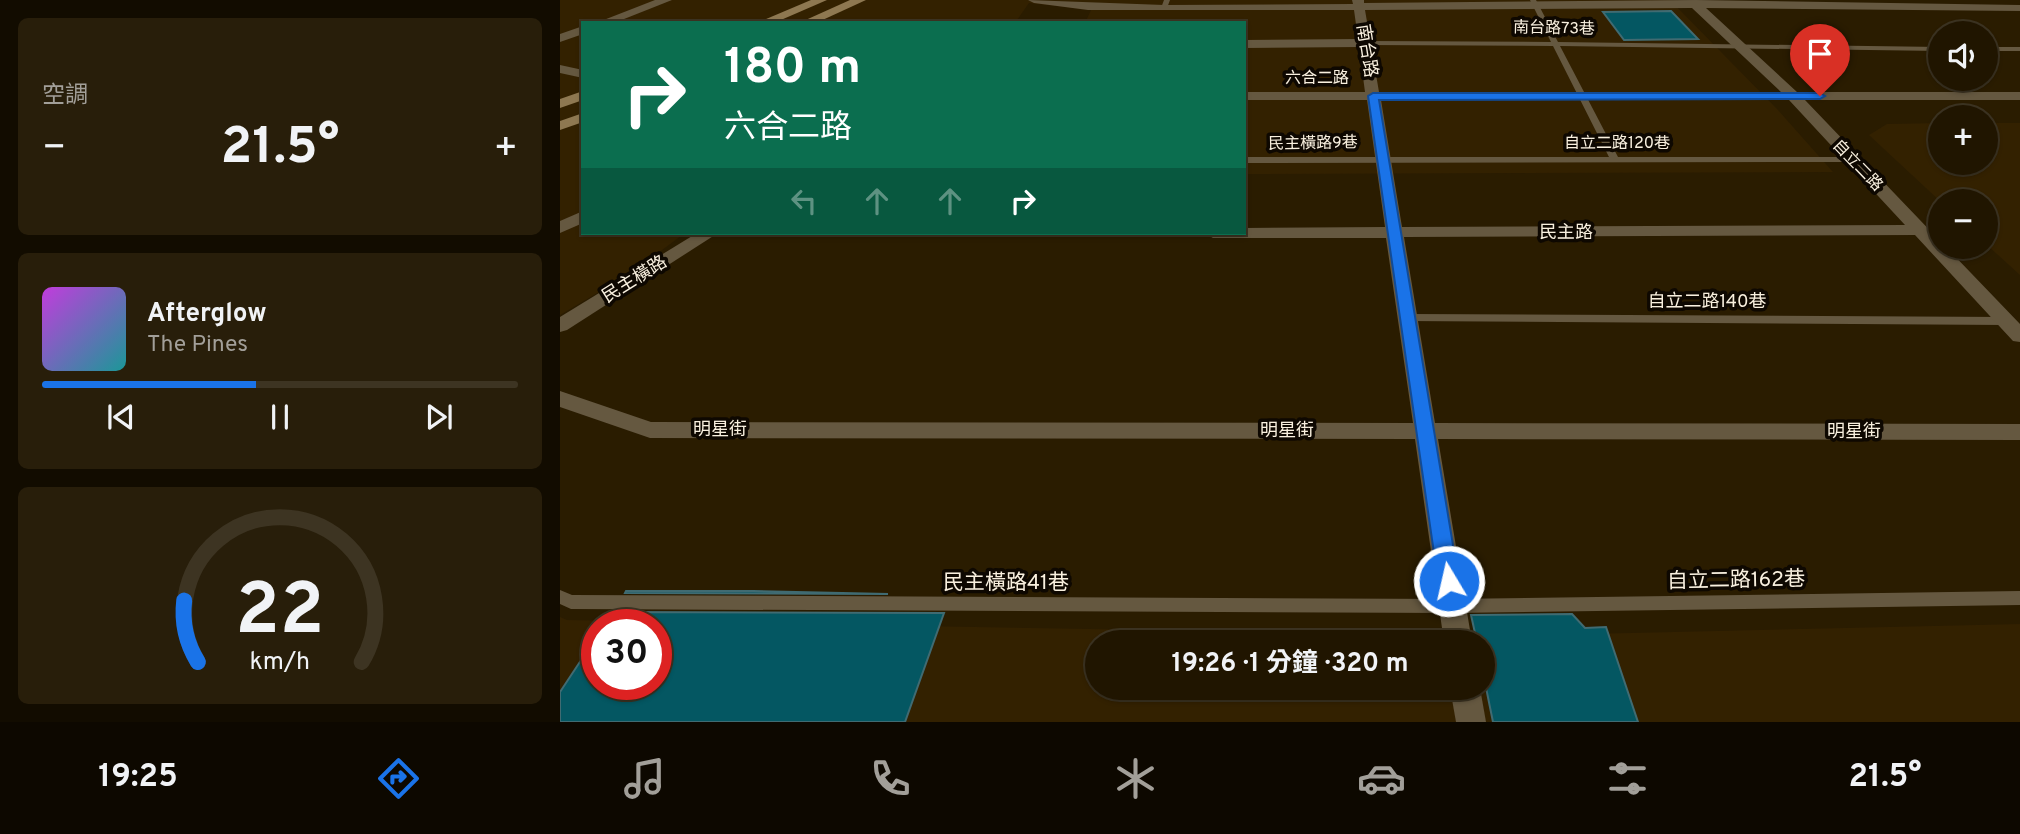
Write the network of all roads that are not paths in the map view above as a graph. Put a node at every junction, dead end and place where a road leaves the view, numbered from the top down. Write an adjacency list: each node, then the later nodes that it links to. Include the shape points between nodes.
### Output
1 (666, 0): 10 (street)
2 (821, 0): 11 (main road)
3 (860, 0): 12 (main road)
4 (1034, 0): 6 (street, via 1088,7)
5 (1691, 2): 8 (street); 9 (street); 18 (street, 自立二路)
6 (1166, 4): 7 (street)
7 (1359, 4): 8 (street); 16 (street, 南台路)
8 (1534, 4): 15 (lane)
9 (2020, 8)
10 (608, 21)
11 (768, 21)
12 (810, 21)
13 (581, 31): 14 (street)
14 (560, 38)
15 (1552, 42): 16 (lane, 南台路73巷); 18 (lane, 南台路73巷); 29 (lane)
16 (1365, 43): 17 (street); 26 (street, 南台路)
17 (1246, 44)
18 (1743, 49): 19 (lane, 南台路73巷); 27 (street, 自立二路)
19 (1928, 49)
20 (1998, 49): 21 (lane)
21 (2020, 49)
22 (560, 69): 23 (street)
23 (581, 74)
24 (581, 96): 30 (main road)
25 (1246, 96): 26 (street, 六合二路)
26 (1373, 96): 29 (street, 六合二路); 33 (street, 南台路)
27 (1793, 96): 28 (street, 六合二路); 29 (street, 六合二路); 34 (street, 自立二路)
28 (2020, 96)
29 (1582, 98): 36 (lane)
30 (560, 104)
31 (581, 118): 32 (main road)
32 (560, 126)
33 (1383, 159): 35 (lane, 民主橫路9巷); 36 (lane, 自立二路120巷); 41 (street, 南台路)
34 (1850, 159): 36 (lane, 自立二路120巷); 39 (street, 自立二路)
35 (1246, 160)
36 (1615, 160)
37 (581, 217): 38 (street)
38 (560, 228)
39 (1919, 230): 41 (street, 民主路); 44 (street, 自立二路)
40 (1246, 233): 41 (street, 民主路)
41 (1395, 234): 43 (street, 南台路)
42 (706, 235): 45 (street, 民主橫路)
43 (1408, 318): 44 (lane, 自立二路140巷); 48 (street, 南台路)
44 (2006, 321): 46 (street, 自立二路)
45 (560, 326)
46 (2020, 336)
47 (560, 399): 48 (street, 明星街, via 650,430)
48 (1425, 431): 49 (street, 明星街); 52 (street, 南台路)
49 (2020, 432)
50 (560, 597): 52 (lane, 民主橫路41巷, via 571,602)
51 (2020, 598): 52 (lane, 自立二路162巷)
52 (1452, 606): 53 (street, 南台路)
53 (1456, 630)
54 (1467, 700): 55 (street)
55 (1471, 722)

